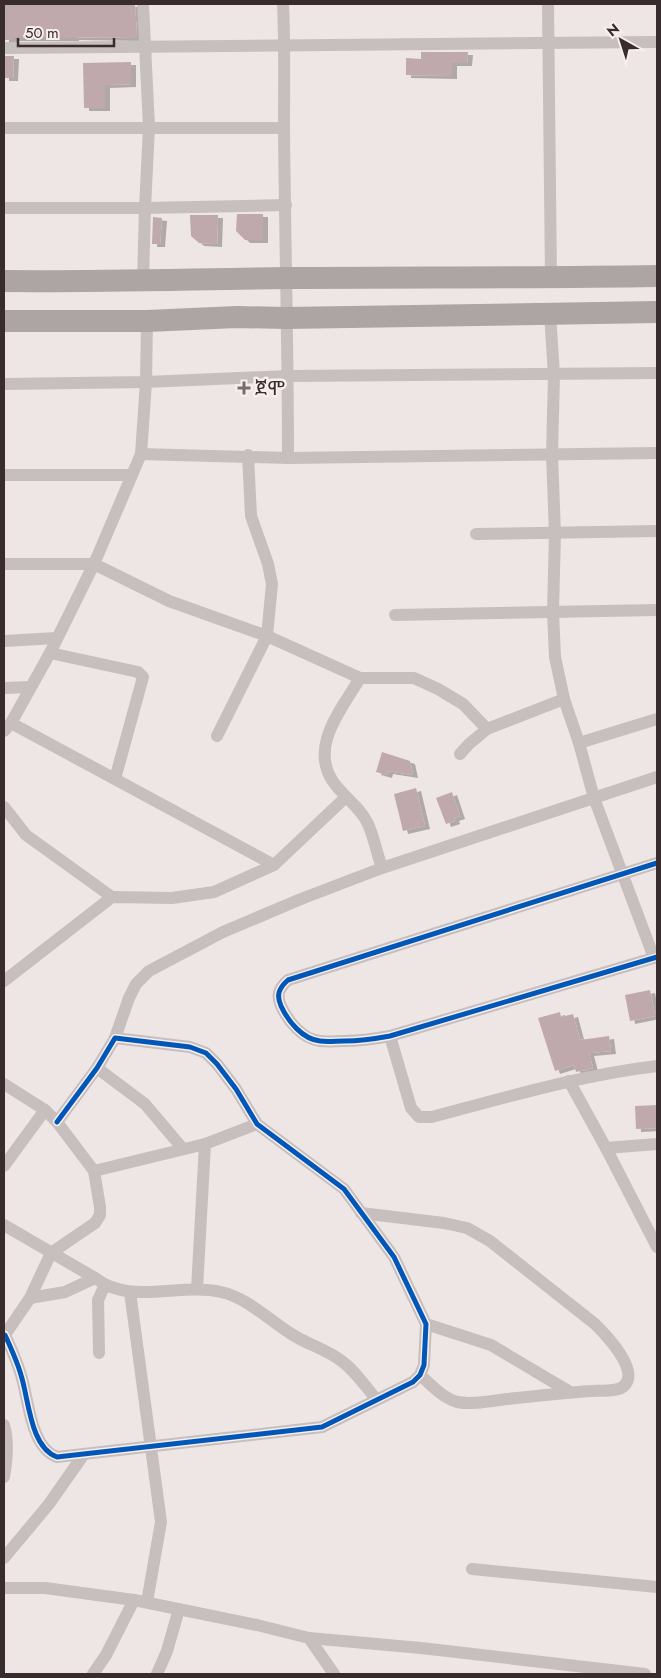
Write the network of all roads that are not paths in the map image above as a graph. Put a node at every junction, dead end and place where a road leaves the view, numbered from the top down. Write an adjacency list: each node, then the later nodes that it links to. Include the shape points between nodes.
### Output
1 (143, 4): 8 (street)
2 (283, 4): 6 (street)
3 (548, 4): 4 (street)
4 (549, 42): 5 (street); 6 (street); 17 (street)
5 (657, 42)
6 (286, 46): 8 (street); 11 (street)
7 (4, 48): 8 (street)
8 (145, 48): 9 (street)
9 (149, 127): 10 (street); 11 (street); 14 (street)
10 (4, 128)
11 (284, 128): 12 (street)
12 (286, 206): 14 (street); 16 (street)
13 (4, 208): 14 (street)
14 (145, 208): 19 (street)
15 (657, 276): 17 (highway)
16 (288, 278): 17 (highway); 19 (highway); 22 (street)
17 (551, 278)
18 (4, 281): 19 (highway)
19 (144, 281)
20 (657, 312): 21 (highway)
21 (550, 314): 22 (highway); 26 (street)
22 (286, 318): 24 (highway); 27 (street)
23 (4, 321): 24 (highway)
24 (147, 321): 28 (street)
25 (657, 373): 26 (street)
26 (554, 375): 27 (street); 32 (street)
27 (288, 376): 28 (street); 34 (street)
28 (146, 382): 29 (street); 31 (street)
29 (4, 384)
30 (657, 453): 32 (street)
31 (141, 454): 33 (street); 36 (street)
32 (552, 455): 34 (street); 38 (street)
33 (248, 456): 34 (street); 45 (street, via 251,516 272,584)
34 (288, 458)
35 (4, 475): 36 (street)
36 (131, 475): 41 (street)
37 (657, 531): 38 (street)
38 (555, 533): 39 (street); 43 (street)
39 (476, 534)
40 (4, 564): 41 (street)
41 (94, 564): 45 (street, via 169,601); 46 (street)
42 (657, 610): 43 (street)
43 (553, 612): 44 (street); 52 (street, via 555,657)
44 (395, 615)
45 (267, 636): 49 (street); 56 (street)
46 (57, 638): 47 (street); 48 (street)
47 (4, 641)
48 (50, 653): 51 (street); 60 (street, via 138,672 144,677)
49 (360, 678): 55 (street, via 414,678 463,704); 61 (street, via 331,726 325,745 324,765)
50 (4, 688): 51 (street)
51 (30, 688): 54 (street)
52 (564, 699): 55 (street); 57 (street)
53 (657, 719): 57 (street)
54 (8, 727): 60 (street)
55 (487, 729): 58 (street)
56 (217, 736)
57 (579, 743): 62 (street)
58 (460, 754)
59 (657, 777): 62 (street)
60 (115, 779): 65 (street)
61 (346, 797): 65 (street); 66 (street, via 368,824)
62 (594, 798): 66 (street); 67 (street)
63 (4, 807): 68 (street, via 26,835)
64 (657, 863): 67 (street)
65 (274, 865): 68 (street, via 214,892 172,898)
66 (382, 868): 72 (street, via 223,932 149,971 136,984)
67 (623, 874): 69 (street); 71 (street, via 288,980 278,992 286,1017 295,1028 318,1041)
68 (112, 897): 70 (street)
69 (655, 957): 71 (street)
70 (5, 978)
71 (390, 1036): 75 (street, via 411,1108 419,1117 432,1117)
72 (115, 1038): 74 (street); 79 (street, via 190,1047 206,1053 236,1088)
73 (657, 1066): 75 (street)
74 (97, 1068): 78 (street); 82 (street, via 146,1104)
75 (569, 1081): 83 (street)
76 (4, 1084): 77 (street)
77 (45, 1110): 78 (street); 84 (street)
78 (57, 1122): 85 (street)
79 (257, 1124): 80 (street); 86 (street, via 344,1190)
80 (205, 1144): 82 (street); 91 (street)
81 (657, 1144): 83 (street)
82 (182, 1148): 85 (street)
83 (606, 1148): 88 (street)
84 (4, 1166)
85 (94, 1171): 89 (street, via 100,1215 95,1223)
86 (361, 1213): 94 (street, via 394,1257); 98 (street, via 467,1228 490,1241 595,1324 609,1338 629,1375 625,1385 617,1389)
87 (4, 1225): 89 (street)
88 (657, 1246)
89 (51, 1253): 90 (street); 93 (street)
90 (100, 1282): 92 (street); 93 (street); 96 (street)
91 (197, 1289): 92 (street); 99 (street, via 222,1292 243,1301 294,1336 340,1359)
92 (130, 1292): 101 (street)
93 (30, 1298): 95 (street)
94 (426, 1324): 97 (street, via 424,1365); 98 (street, via 491,1345)
95 (5, 1335): 102 (street, via 21,1375 36,1436 44,1450 57,1457)
96 (99, 1353)
97 (420, 1375): 98 (street, via 457,1402); 99 (street, via 413,1382)
98 (570, 1392)
99 (376, 1399): 101 (street, via 322,1427)
100 (4, 1425): 103 (street, via 7,1449)
101 (152, 1447): 102 (street); 109 (street, via 162,1522)
102 (84, 1454): 104 (street, via 49,1504)
103 (4, 1477)
104 (4, 1558)
105 (472, 1569): 106 (street)
106 (657, 1586)
107 (4, 1588): 108 (street, via 45,1588)
108 (134, 1600): 109 (street); 112 (street)
109 (147, 1602): 110 (street)
110 (179, 1609): 111 (street); 113 (street)
111 (309, 1638): 114 (street); 115 (street)
112 (93, 1674)
113 (157, 1674)
114 (334, 1674)
115 (645, 1674)

